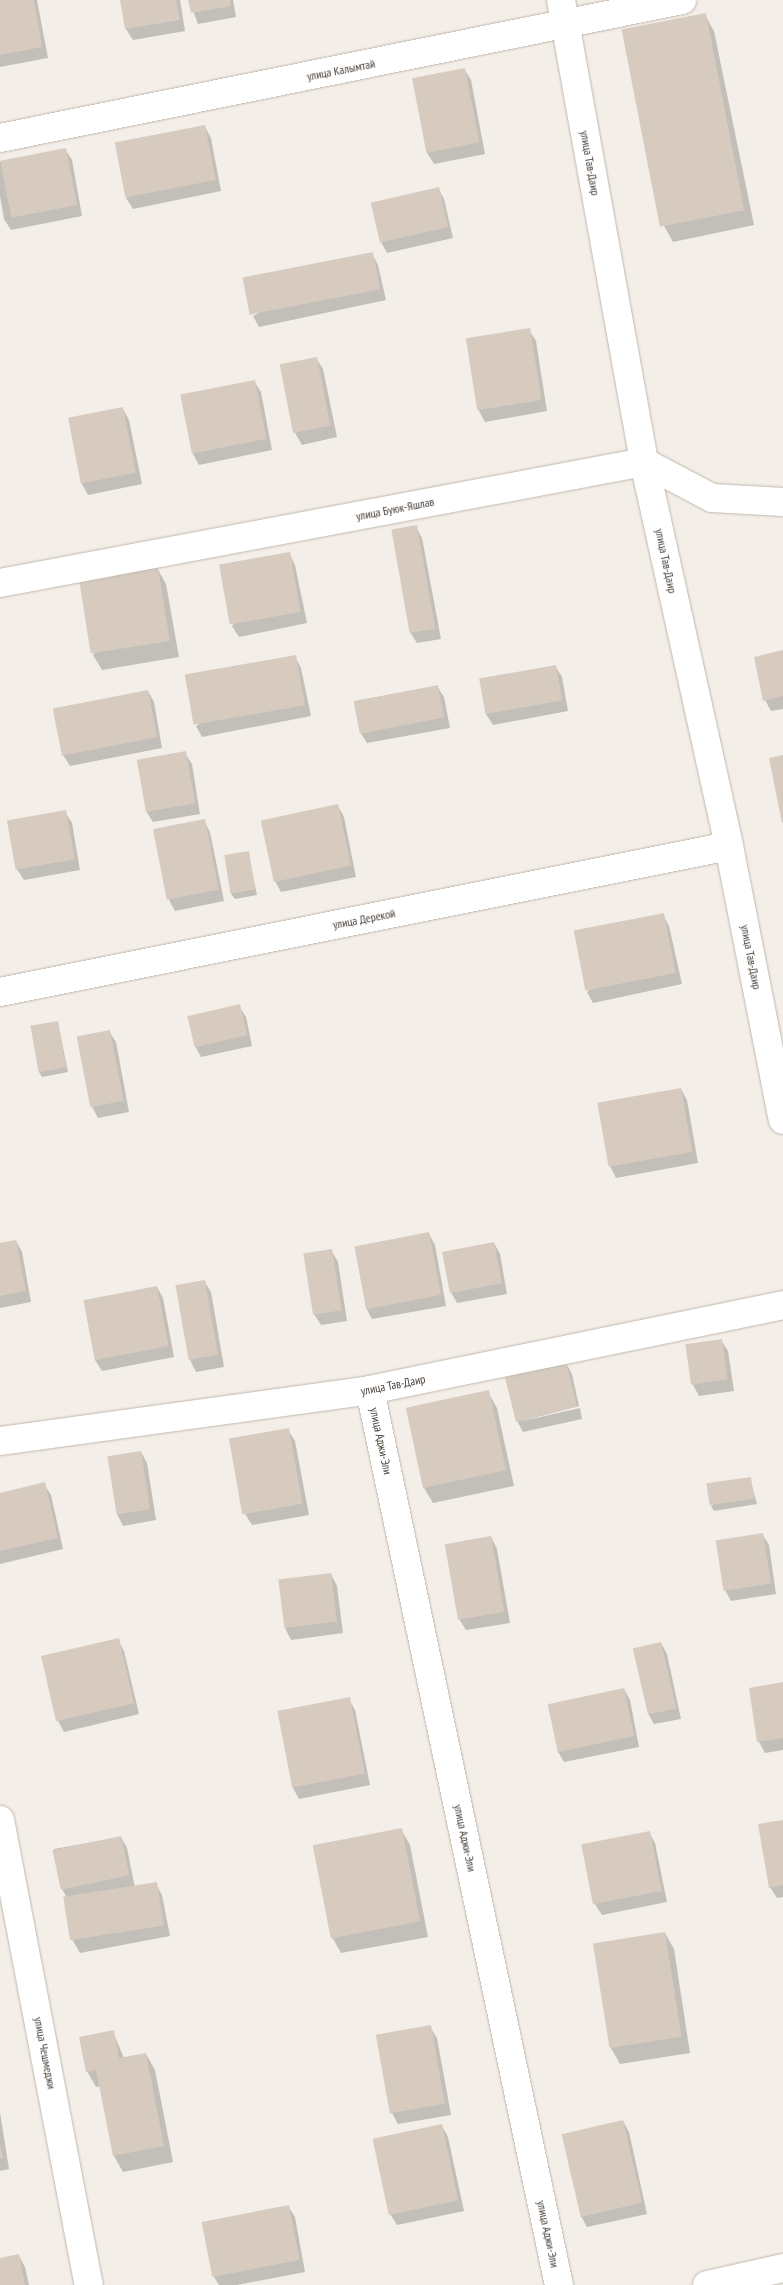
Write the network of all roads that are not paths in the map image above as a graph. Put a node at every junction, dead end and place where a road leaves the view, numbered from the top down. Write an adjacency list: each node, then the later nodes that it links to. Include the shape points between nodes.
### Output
1 (682, 0): 2 (street, улица Калымтай)
2 (563, 13): 3 (street, улица Калымтай); 4 (street, улица Тав-Даир)
3 (0, 138)
4 (644, 462): 5 (street, via 712,498); 6 (street, улица Буюк-Яшлав); 7 (street, улица Тав-Даир)
5 (783, 502)
6 (0, 583)
7 (729, 846): 8 (street, улица Дерекой); 9 (street, улица Тав-Даир)
8 (0, 992)
9 (783, 1120)
10 (783, 1305): 11 (street, улица Тав-Даир)
11 (370, 1390): 12 (street, улица Тав-Даир); 16 (street, улица Аджи-Эли)
12 (0, 1442)
13 (0, 1820): 15 (street, улица Чешмеджи)
14 (783, 2268): 17 (street)
15 (89, 2285)
16 (559, 2285)
17 (706, 2285)

